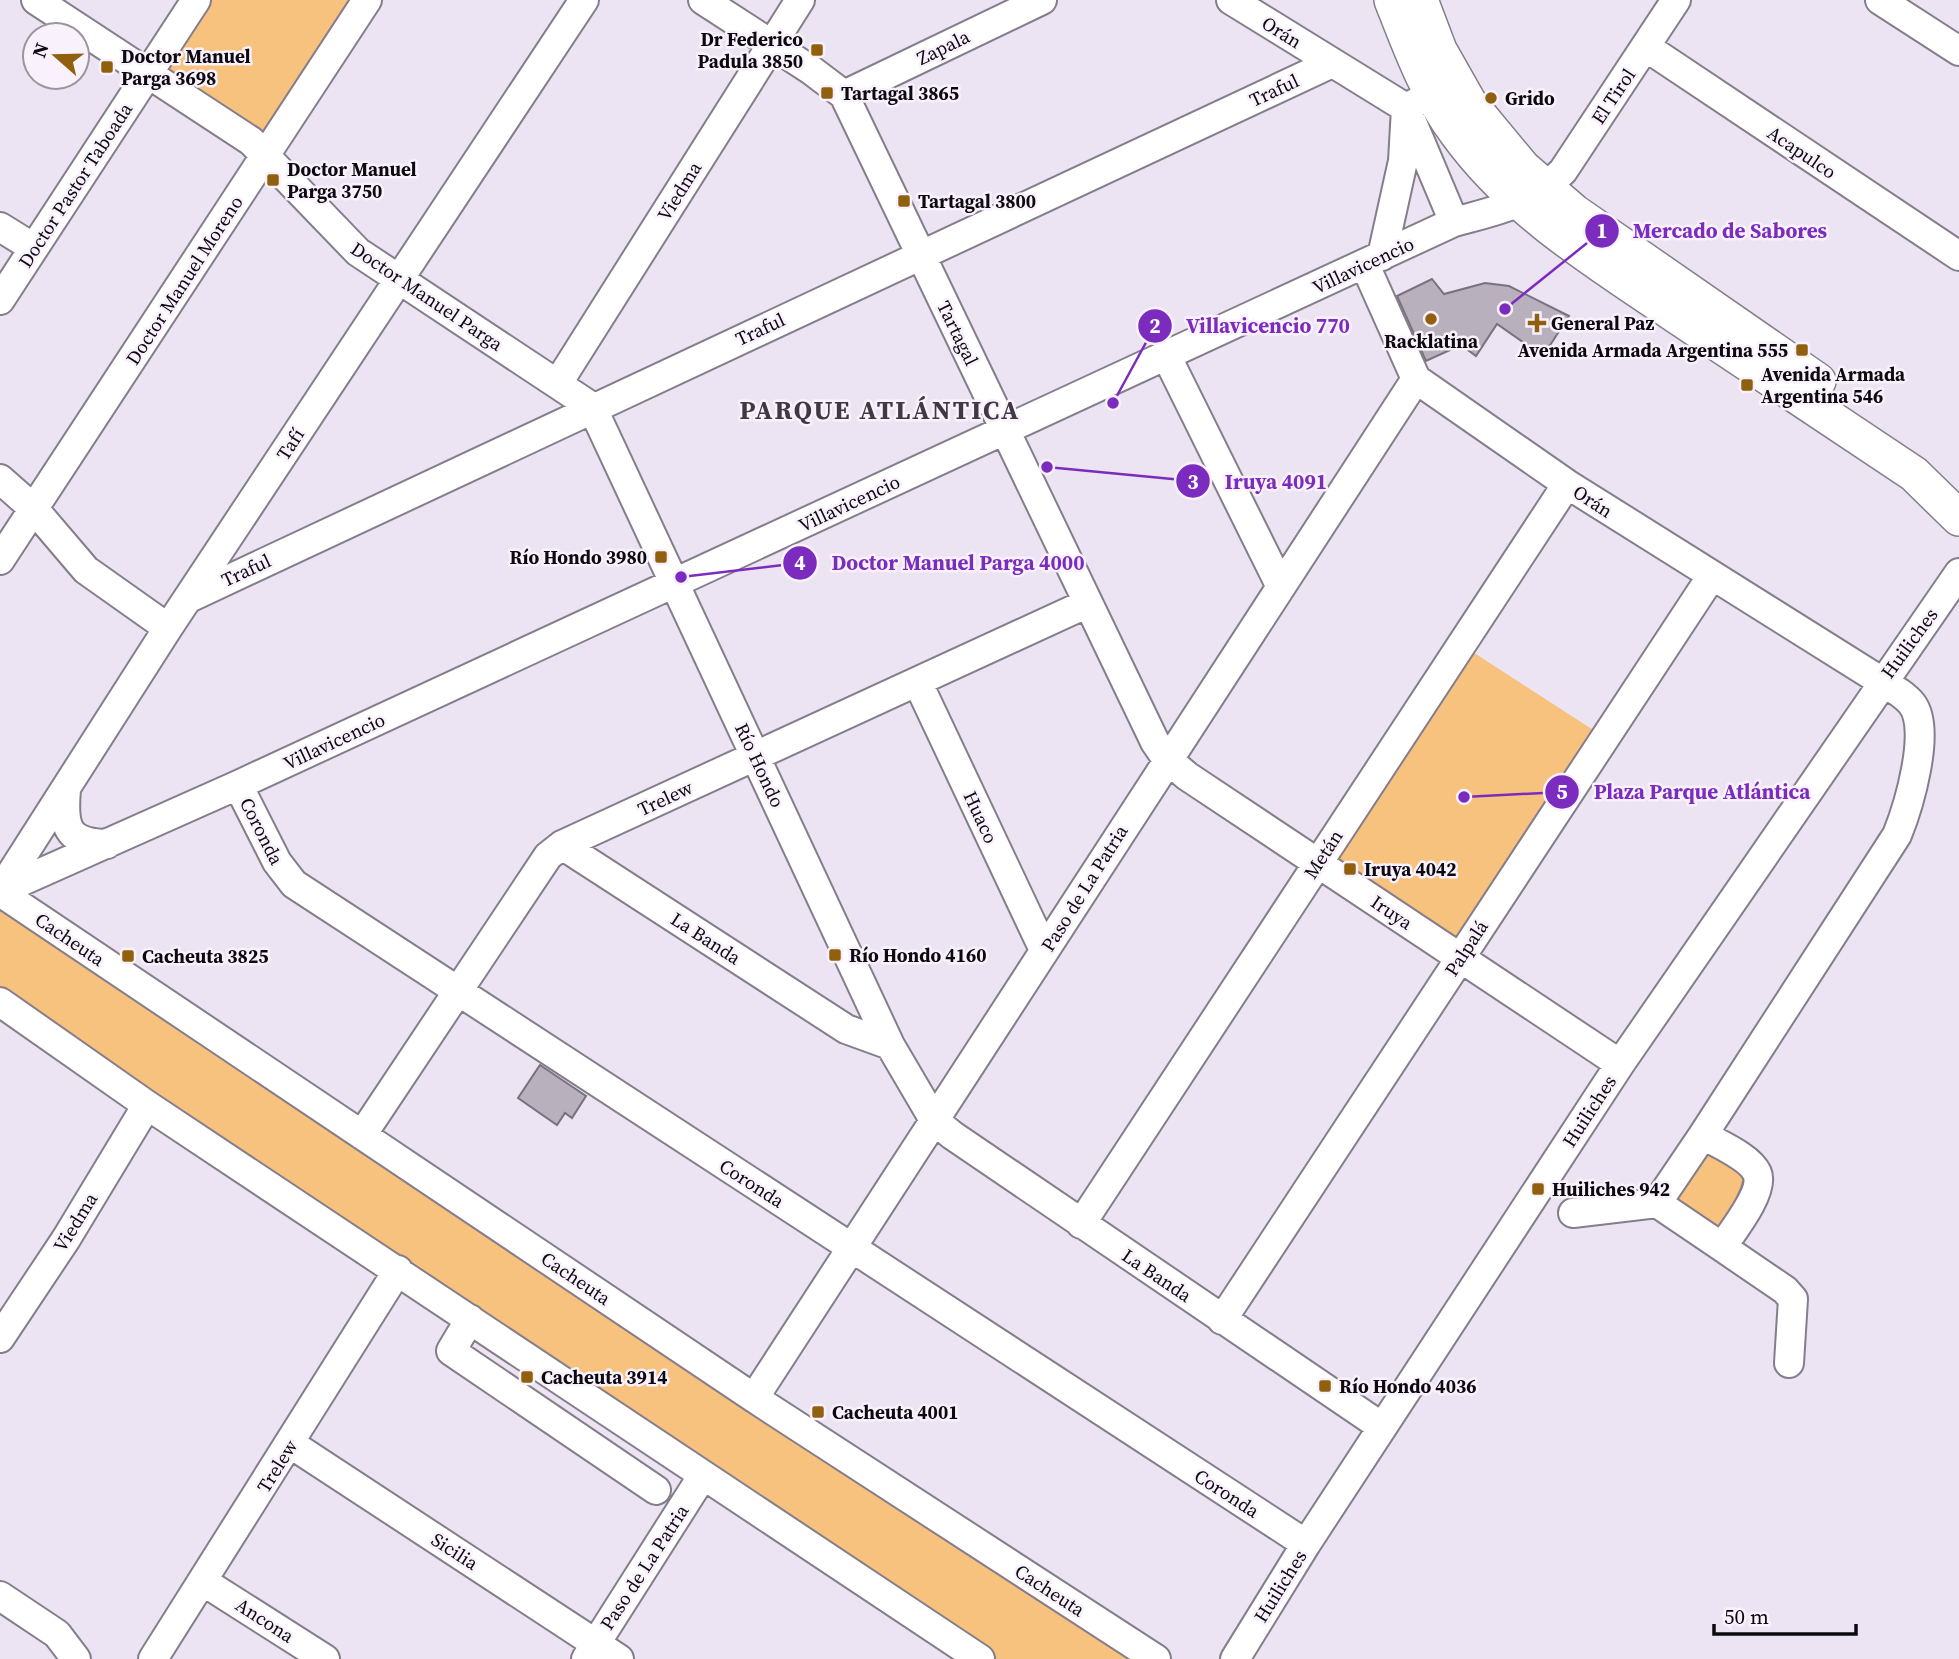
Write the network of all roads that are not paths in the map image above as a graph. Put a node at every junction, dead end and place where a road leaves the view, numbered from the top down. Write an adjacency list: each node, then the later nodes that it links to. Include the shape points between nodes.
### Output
1 (36, 0): 17 (street, Doctor Manuel Parga)
2 (196, 0): 17 (street, Doctor Pastor Taboada)
3 (367, 0): 20 (street, Doctor Manuel Moreno)
4 (584, 0): 28 (street, Tafí)
5 (703, 0): 13 (street)
6 (800, 0): 13 (street, Viedma)
7 (1042, 0): 18 (street, Zapala)
8 (1231, 0): 16 (street, Orán)
9 (1392, 0): 19 (main road)
10 (1420, 0): 21 (main road, via 1469,103)
11 (1676, 0): 14 (street, El Tirol)
12 (1880, 0): 15 (street)
13 (772, 44): 18 (street); 32 (street, Viedma)
14 (1646, 47): 21 (street, El Tirol, via 1563,171); 26 (street, Acapulco)
15 (1959, 51)
16 (1332, 63): 19 (street, Orán); 25 (street, Traful)
17 (148, 73): 20 (street, Doctor Manuel Parga); 24 (street, Doctor Pastor Taboada)
18 (844, 95): 25 (street, Tartagal)
19 (1419, 101): 21 (main road); 22 (street); 27 (street)
20 (266, 155): 28 (street, Doctor Manuel Parga, via 332,229); 38 (street, Doctor Manuel Moreno)
21 (1533, 197): 22 (street, Villavicencio); 37 (main road, via 1574,212 1923,454); 39 (main road, via 1583,252 1914,474)
22 (1454, 222): 27 (street, Villavicencio)
23 (0, 226): 24 (street)
24 (34, 248): 29 (street, Doctor Pastor Taboada)
25 (920, 254): 33 (street, Traful); 34 (street, Tartagal)
26 (1959, 256)
27 (1373, 260): 30 (street, Villavicencio); 31 (street)
28 (398, 281): 32 (street, Doctor Manuel Parga); 45 (street, Tafí)
29 (0, 300)
30 (1167, 356): 34 (street, Villavicencio); 44 (street)
31 (1416, 379): 36 (street, Orán); 44 (street, Paso de La Patria)
32 (558, 383): 33 (street, Doctor Manuel Parga)
33 (592, 407): 43 (street, Río Hondo); 45 (street, Traful)
34 (1005, 431): 43 (street, Villavicencio); 46 (street, Tartagal)
35 (0, 479): 38 (street)
36 (1567, 484): 42 (street, Orán); 56 (street, Metán)
37 (1959, 484)
38 (34, 509): 40 (street, Doctor Manuel Moreno); 47 (street, via 86,570)
39 (1959, 518)
40 (0, 560)
41 (1959, 573): 48 (street, Huiliches)
42 (1711, 578): 48 (street, Orán); 59 (street, Palpalá)
43 (674, 584): 50 (street, Río Hondo); 52 (street, Villavicencio)
44 (1280, 587): 51 (street, Paso de La Patria)
45 (189, 598): 47 (street, Tafí)
46 (1088, 603): 49 (street, Trelew); 51 (street, Tartagal)
47 (168, 628): 53 (street, Tafí)
48 (1881, 682): 63 (street, Huiliches); 67 (street, Orán, via 1912,704 1919,717 1911,802 1897,835)
49 (918, 683): 50 (street, Trelew); 58 (street, Huaco)
50 (756, 755): 55 (street, Trelew); 62 (street, Río Hondo)
51 (1166, 758): 56 (street, Iruya); 58 (street, Paso de La Patria)
52 (238, 785): 54 (street, Villavicencio); 60 (street, Coronda, via 285,875)
53 (66, 787): 54 (street, via 66,825 75,837 90,844); 57 (street, Tafí)
54 (107, 844): 57 (street, Villavicencio)
55 (562, 845): 60 (street, Trelew, via 548,856); 62 (street, La Banda, via 846,1029)
56 (1317, 863): 59 (street, Iruya); 70 (street, Metán)
57 (0, 891): 66 (street, Cacheuta)
58 (1044, 950): 65 (street, Paso de La Patria)
59 (1460, 958): 63 (street, Iruya); 75 (street, Palpalá)
60 (458, 991): 66 (street, Trelew); 71 (street, Coronda)
61 (0, 1002): 64 (street)
62 (890, 1045): 65 (street, Río Hondo)
63 (1620, 1064): 79 (street, Huiliches)
64 (147, 1105): 73 (street); 76 (street, Viedma)
65 (934, 1120): 70 (street, La Banda); 71 (street, Paso de La Patria)
66 (362, 1135): 78 (street, Cacheuta)
67 (1703, 1135): 68 (street); 72 (street, via 1757,1173 1754,1197)
68 (1657, 1203): 69 (street); 72 (street)
69 (1573, 1213)
70 (1081, 1224): 75 (street, La Banda)
71 (851, 1247): 78 (street, Paso de La Patria); 83 (street, Coronda)
72 (1722, 1247): 77 (street, via 1793,1299)
73 (398, 1270): 74 (street); 80 (street, Trelew)
74 (470, 1319): 81 (street); 82 (street, via 451,1351)
75 (1222, 1320): 79 (street, La Banda)
76 (0, 1338)
77 (1789, 1363)
78 (754, 1398): 91 (street, Cacheuta)
79 (1382, 1427): 83 (street, Huiliches)
80 (291, 1444): 84 (street, Trelew); 86 (street, Sicilia)
81 (703, 1475): 86 (street, Paso de La Patria); 90 (street)
82 (656, 1490)
83 (1306, 1544): 92 (street, Huiliches)
84 (204, 1582): 88 (street, Trelew); 89 (street, Ancona)
85 (0, 1596): 87 (street, via 57,1634)
86 (600, 1654)
87 (76, 1659)
88 (153, 1659)
89 (325, 1659)
90 (980, 1659)
91 (1156, 1659)
92 (1235, 1659)

